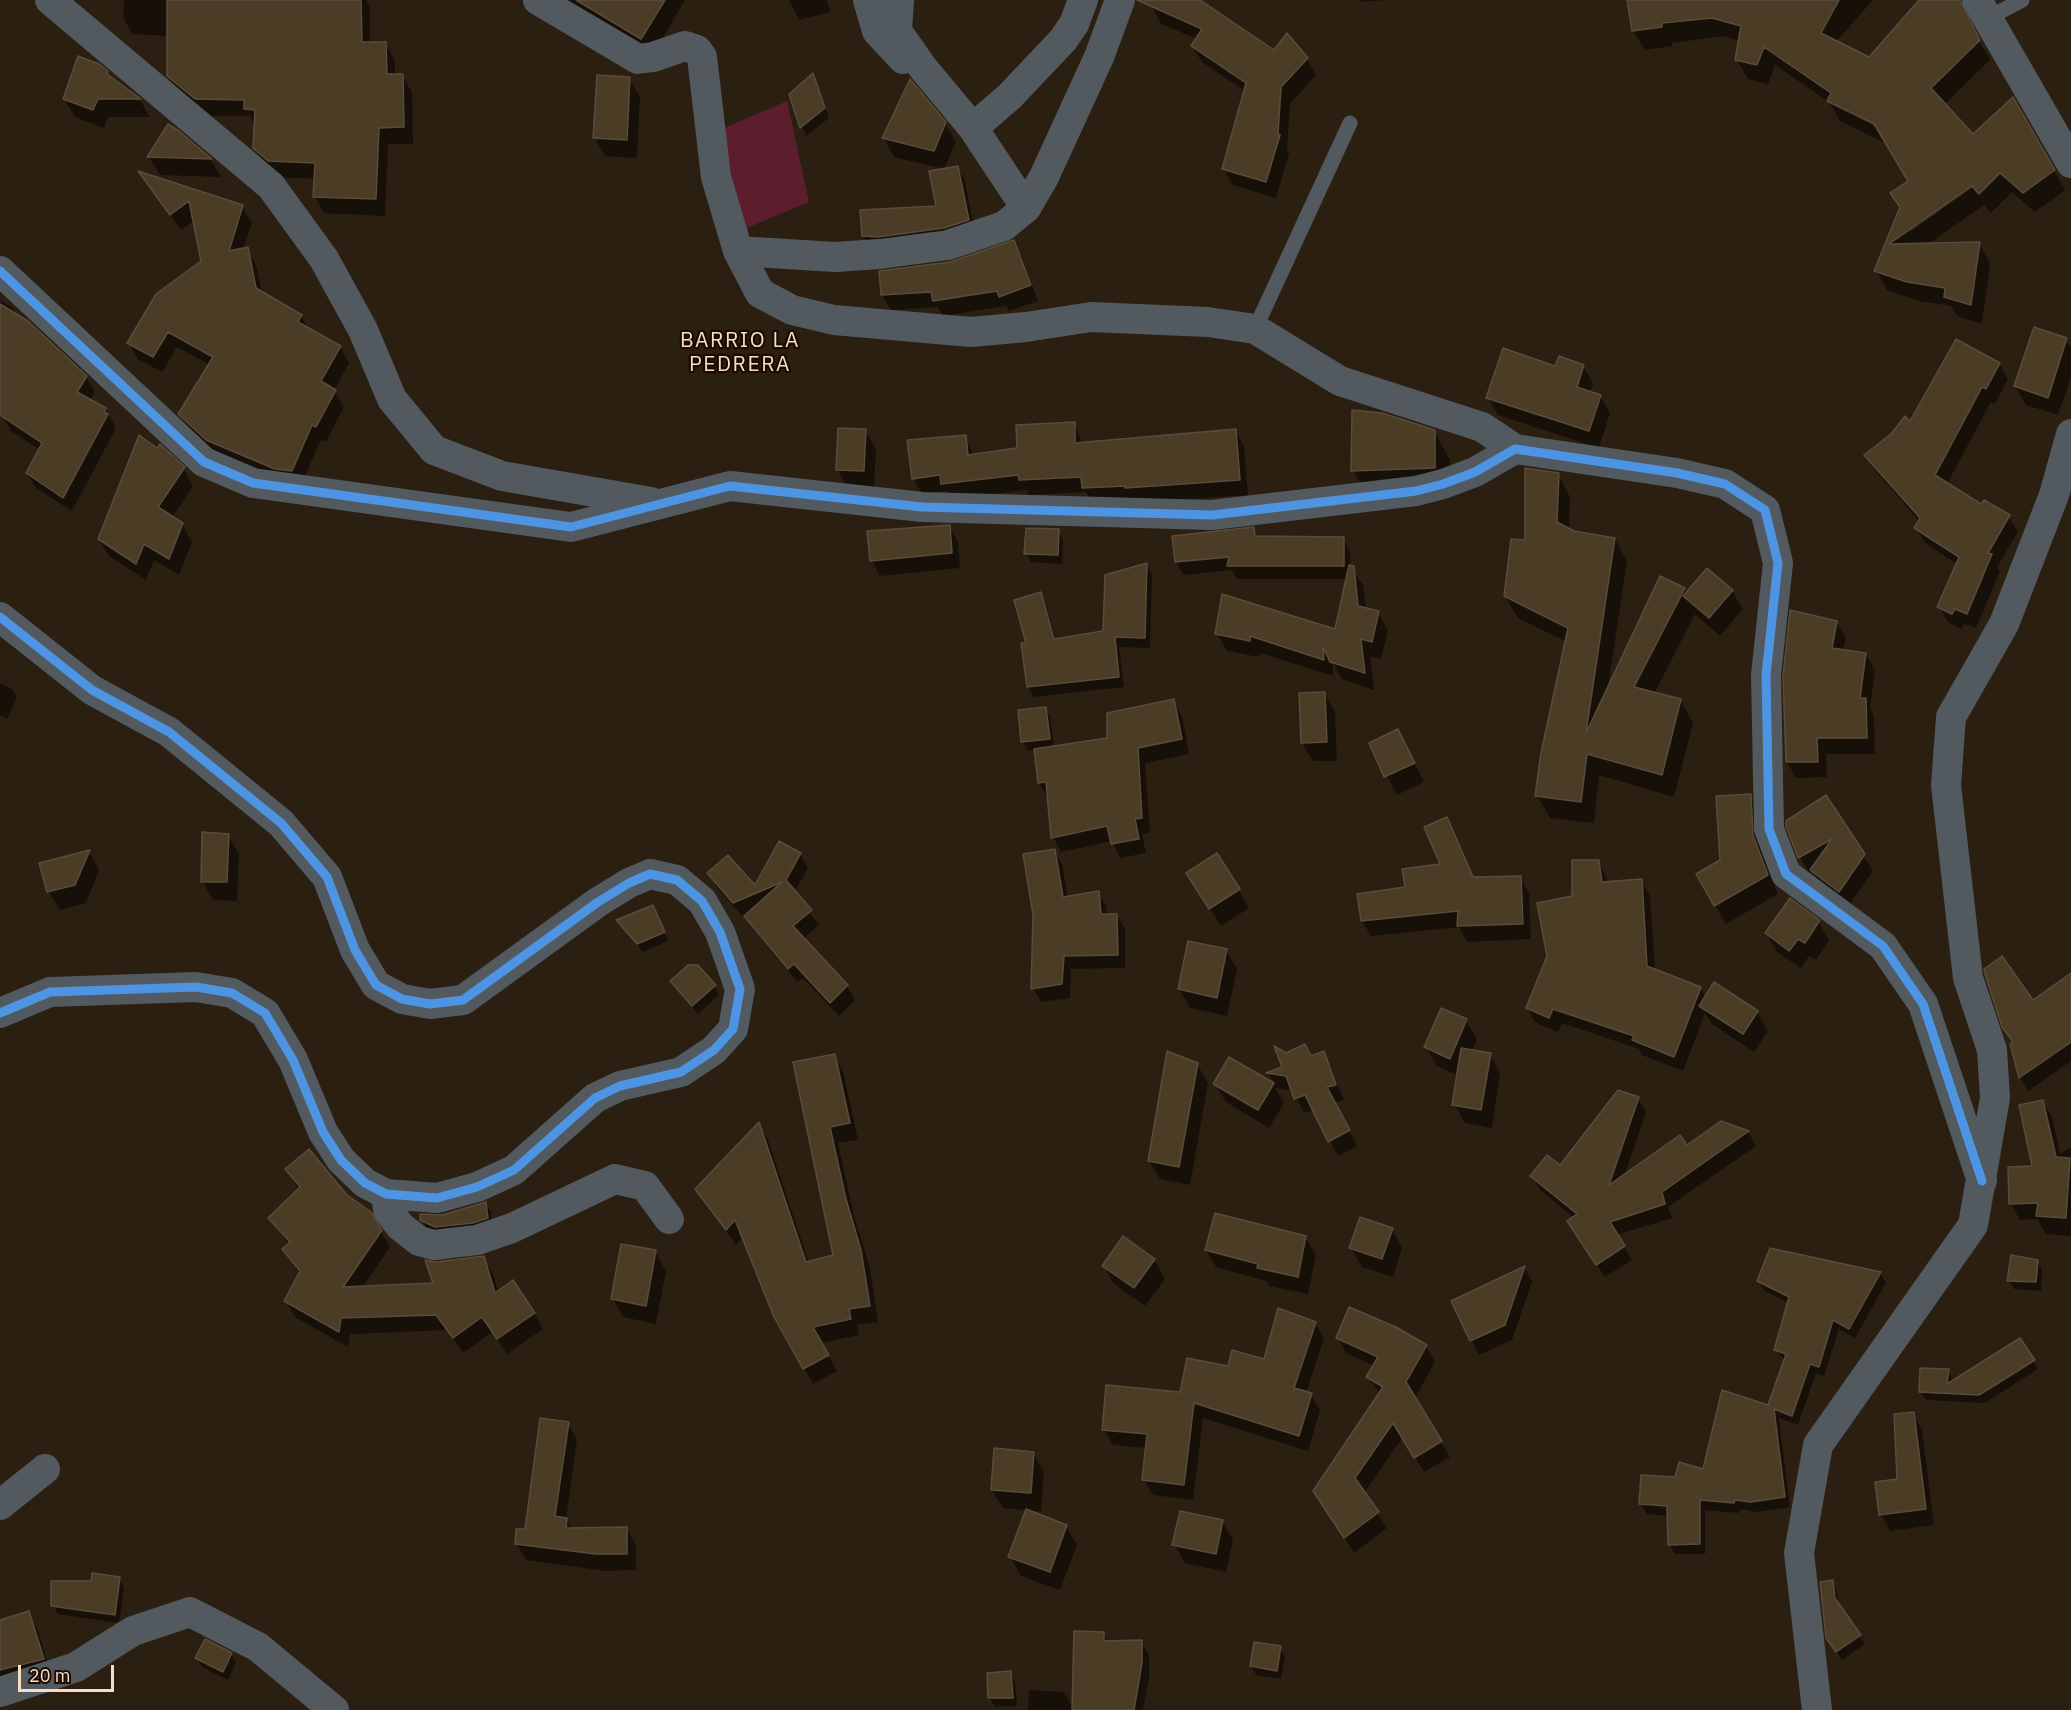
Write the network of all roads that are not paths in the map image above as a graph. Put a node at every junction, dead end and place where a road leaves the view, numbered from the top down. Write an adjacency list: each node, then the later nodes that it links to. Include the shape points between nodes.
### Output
1 (50, 0): 19 (street, via 271,186 324,259 363,330 392,399 434,450 502,476)
2 (538, 0): 14 (street, via 638,58 685,46 697,50 702,57 707,90 716,177)
3 (868, 0): 9 (street, via 877,31 903,60)
4 (899, 0): 9 (street, via 897,31)
5 (1083, 0): 11 (street, via 1063,40)
6 (1120, 0): 13 (street, via 1065,134)
7 (2022, 0): 8 (lane)
8 (1982, 9): 12 (street)
9 (922, 68): 11 (street)
10 (1350, 123): 16 (lane)
11 (973, 128): 13 (street)
12 (2071, 163)
13 (1026, 208): 14 (street, via 1004,226 948,245 835,257)
14 (738, 251): 16 (street, via 760,293 792,310 834,320 971,332 1091,317 1208,322)
15 (0, 271): 19 (street, via 204,462 253,483 571,527)
16 (1255, 329): 18 (street, via 1340,381 1482,427)
17 (2071, 434): 22 (street, via 2054,495 2004,624 1951,717 1946,784 1968,978 1992,1050 1994,1088)
18 (1515, 449): 19 (street, via 1475,472 1416,490 1212,515 922,507 730,486); 22 (street, via 1725,484 1765,510 1778,563 1766,675 1769,829 1786,874 1883,946 1923,1004)
19 (660, 504)
20 (0, 617): 23 (street, via 93,690 169,732 281,823 327,877 355,950 376,984 402,999 430,1004 463,1000 598,902 650,874 677,880 702,901 720,932 740,989 733,1029 714,1050 681,1072 620,1086 595,1098 514,1170 486,1183 437,1197)
21 (0, 1013): 23 (street, via 50,992 196,987 232,993 265,1013 293,1060 323,1132 341,1160 365,1183)
22 (1982, 1181): 29 (street, via 1973,1225 1818,1444 1799,1553)
23 (386, 1194): 24 (street, via 388,1210 400,1226 419,1241 434,1245 477,1240 512,1228 615,1179 645,1186)
24 (669, 1219)
25 (45, 1469): 26 (street)
26 (0, 1505)
27 (0, 1692): 28 (street, via 76,1667 133,1631 190,1612 258,1647)
28 (334, 1710)
29 (1817, 1710)

